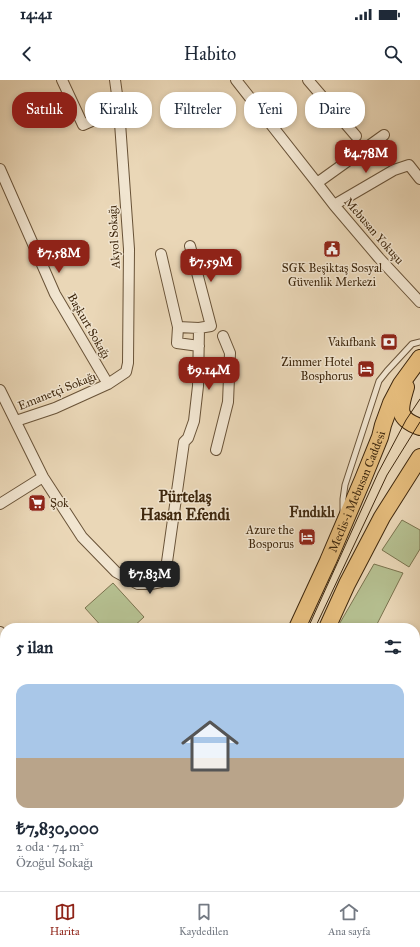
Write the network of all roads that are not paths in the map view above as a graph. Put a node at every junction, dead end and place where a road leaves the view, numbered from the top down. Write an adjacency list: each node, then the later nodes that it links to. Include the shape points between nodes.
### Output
1 (62, 80): 6 (street, via 83,125)
2 (114, 80): 5 (street, Akyol Sokağı)
3 (237, 80): 12 (street, Mebusan Yokuşu)
4 (308, 80): 9 (street)
5 (116, 92)
6 (85, 124)
7 (120, 128): 23 (street, Akyol Sokağı, via 129,249 128,364 126,372)
8 (384, 134): 12 (street)
9 (356, 136)
10 (0, 169): 23 (street, Başkurt Sokağı, via 55,294)
11 (420, 179): 13 (street, via 408,165 394,170)
12 (317, 183): 13 (street, Mebusan Yokuşu)
13 (334, 205): 16 (street, Mebusan Yokuşu)
14 (190, 246): 18 (street, via 211,326)
15 (161, 254): 17 (street)
16 (420, 302)
17 (178, 327): 18 (street); 21 (street, via 177,343)
18 (199, 328): 21 (street)
19 (223, 336): 27 (street, via 230,353 228,402)
20 (420, 342): 31 (lane, via 412,344 380,381 345,486)
21 (199, 346): 29 (street, via 194,421 184,442 161,582 138,584 116,572 82,538)
22 (416, 363): 26 (main road, via 401,410 406,420); 31 (main road, Meclis-i Mebusan Caddesi, via 401,384 386,414 378,443)
23 (108, 384): 25 (street, Emanetçi Sokağı, via 55,408)
24 (0, 390): 25 (street)
25 (16, 421): 29 (street)
26 (420, 427)
27 (216, 450)
28 (420, 457): 33 (main road, via 382,517)
29 (43, 477): 30 (street)
30 (0, 504)
31 (345, 523): 32 (main road, Meclis-i Mebusan Caddesi)
32 (298, 623)
33 (329, 623)

